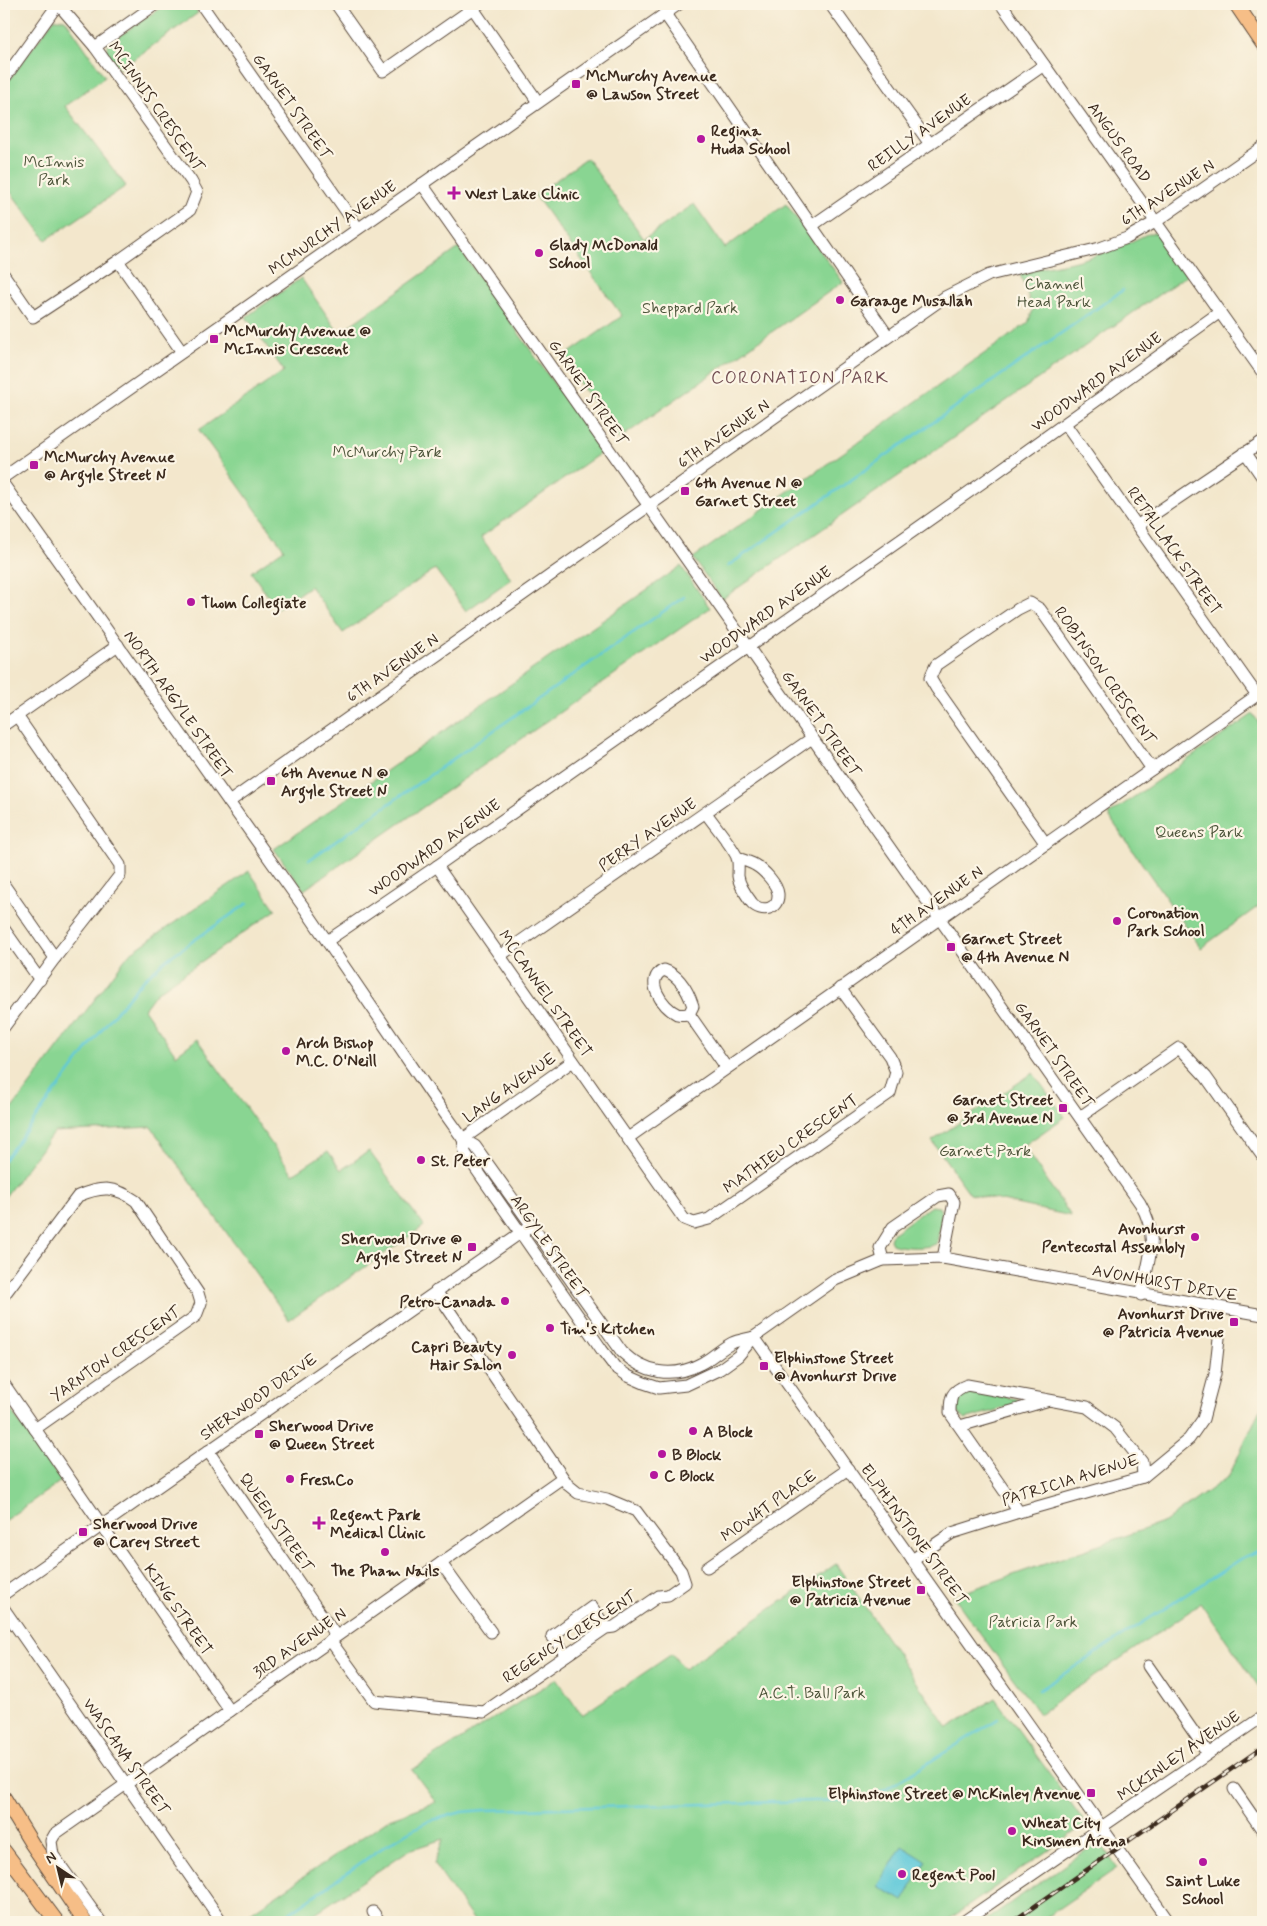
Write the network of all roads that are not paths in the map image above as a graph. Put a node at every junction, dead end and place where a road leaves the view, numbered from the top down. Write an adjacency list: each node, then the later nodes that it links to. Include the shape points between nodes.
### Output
1 (58, 4): 12 (street, MCINNIS CRESCENT); 14 (street, MCINNIS CRESCENT)
2 (156, 4): 12 (street)
3 (201, 4): 21 (street, GARNET STREET)
4 (336, 4): 9 (street, via 383,71)
5 (678, 4): 10 (street, MCMURCHY AVENUE)
6 (830, 4): 16 (street)
7 (1001, 4): 13 (street, ANGUS ROAD)
8 (1236, 4): 11 (main road)
9 (474, 5): 15 (street)
10 (665, 14): 15 (street, MCMURCHY AVENUE); 20 (street)
11 (1263, 44)
12 (95, 47): 22 (street, MCINNIS CRESCENT, via 197,192 190,210)
13 (1044, 65): 16 (street, REILLY AVENUE); 19 (street, ANGUS ROAD)
14 (4, 79)
15 (538, 102): 18 (street, MCMURCHY AVENUE)
16 (930, 144): 20 (street, REILLY AVENUE)
17 (1263, 147): 19 (street, 6TH AVENUE N)
18 (422, 184): 21 (street, MCMURCHY AVENUE); 34 (street, GARNET STREET)
19 (1157, 221): 24 (street, ANGUS ROAD); 25 (street, 6TH AVENUE N, via 1127,238 1100,248 989,275 945,297)
20 (813, 225): 25 (street)
21 (358, 228): 26 (street, MCMURCHY AVENUE)
22 (118, 261): 23 (street, MCINNIS CRESCENT, via 33,317); 26 (street)
23 (4, 275)
24 (1220, 312): 27 (street, ANGUS ROAD); 28 (street, WOODWARD AVENUE)
25 (888, 336): 34 (street, 6TH AVENUE N)
26 (182, 352): 31 (street, MCMURCHY AVENUE)
27 (1263, 373)
28 (1065, 424): 35 (street, RETALLACK STREET); 37 (street, WOODWARD AVENUE)
29 (1263, 441): 30 (street)
30 (1245, 452): 32 (street); 35 (street)
31 (4, 477)
32 (1263, 478)
33 (4, 486): 36 (street, NORTH ARGYLE STREET)
34 (649, 505): 37 (street, GARNET STREET); 43 (street, 6TH AVENUE N)
35 (1138, 525): 38 (street, RETALLACK STREET)
36 (118, 645): 39 (street); 43 (street, NORTH ARGYLE STREET)
37 (748, 645): 41 (street, GARNET STREET); 47 (street, WOODWARD AVENUE)
38 (1260, 693): 42 (street, 4TH AVENUE N)
39 (17, 716): 40 (street); 53 (street, via 120,865 120,875 111,889)
40 (4, 725)
41 (812, 738): 44 (street, PERRY AVENUE); 49 (street, GARNET STREET)
42 (1152, 769): 45 (street, 4TH AVENUE N); 45 (street, ROBINSON CRESCENT, via 1040,609 1030,602 936,665 930,678 936,688)
43 (229, 802): 51 (street, NORTH ARGYLE STREET)
44 (706, 813): 46 (street); 52 (street, PERRY AVENUE)
45 (1046, 844): 49 (street, 4TH AVENUE N)
46 (737, 858): 46 (street, via 738,879 753,904 760,910 776,904 776,887 766,874 756,865)
47 (437, 866): 51 (street, WOODWARD AVENUE); 52 (street, MCCANNEL STREET)
48 (4, 885): 53 (street)
49 (939, 918): 55 (street, 4TH AVENUE N); 60 (street, GARNET STREET)
50 (4, 929): 54 (street)
51 (327, 941): 61 (street, ARGYLE STREET)
52 (501, 955): 58 (street, MCCANNEL STREET)
53 (55, 958): 54 (street)
54 (40, 980): 57 (street)
55 (840, 988): 59 (street, 4TH AVENUE N); 62 (street, MATHIEU CRESCENT, via 890,1058 896,1072 890,1092 709,1219 694,1224 684,1219)
56 (689, 1014): 59 (street)
57 (4, 1027)
58 (573, 1061): 61 (street, LANG AVENUE); 62 (street, MCCANNEL STREET)
59 (726, 1067): 62 (street, 4TH AVENUE N)
60 (1080, 1117): 63 (street, via 1179,1048 1206,1076); 70 (street, GARNET STREET, via 1148,1217 1152,1237)
61 (463, 1138): 64 (street, ARGYLE STREET, via 475,1146); 65 (street, ARGYLE STREET, via 465,1153)
62 (628, 1138)
63 (1263, 1157)
64 (531, 1225): 65 (street, SHERWOOD DRIVE); 74 (street, ARGYLE STREET, via 622,1352 642,1368)
65 (520, 1233): 68 (street, SHERWOOD DRIVE); 75 (street, ARGYLE STREET, via 615,1367)
66 (943, 1258): 67 (street, AVONHURST DRIVE); 67 (street, via 954,1202 949,1194 938,1196 893,1227 880,1248); 70 (street, AVONHURST DRIVE)
67 (883, 1260): 72 (street, AVONHURST DRIVE, via 835,1280)
68 (436, 1291): 80 (street, SHERWOOD DRIVE); 83 (street)
69 (4, 1295): 79 (street, YARNTON CRESCENT, via 78,1196 107,1188 136,1201 198,1293 201,1303 196,1316)
70 (1141, 1295): 71 (street, AVONHURST DRIVE)
71 (1263, 1315)
72 (754, 1337): 74 (street, AVONHURST DRIVE, via 733,1342 686,1370); 75 (street, AVONHURST DRIVE, via 738,1356 696,1382 659,1388); 81 (street, ELPHINSTONE STREET)
73 (1219, 1338): 82 (street, PATRICIA AVENUE, via 1203,1419 1189,1439)
74 (656, 1372)
75 (644, 1383)
76 (4, 1384): 79 (street, KING STREET)
77 (1050, 1400): 78 (street); 78 (street, via 967,1385 957,1389 950,1399 950,1413); 82 (street, via 1087,1407 1115,1428 1142,1462)
78 (960, 1426): 84 (street)
79 (35, 1429): 85 (street, KING STREET)
80 (208, 1451): 85 (street, SHERWOOD DRIVE); 93 (street, QUEEN STREET)
81 (848, 1469): 86 (street, ELPHINSTONE STREET); 88 (street, MOWAT PLACE)
82 (1143, 1477): 84 (street, PATRICIA AVENUE)
83 (562, 1478): 87 (street, 3RD AVENUE N); 91 (street, REGENCY CRESCENT, via 578,1493 607,1499 636,1512 682,1570 685,1583 668,1595 659,1596 614,1628)
84 (1019, 1512): 86 (street, PATRICIA AVENUE, via 952,1533)
85 (102, 1525): 89 (street, SHERWOOD DRIVE); 96 (street, KING STREET)
86 (912, 1560): 102 (street, ELPHINSTONE STREET)
87 (441, 1563): 92 (street); 93 (street, 3RD AVENUE N)
88 (707, 1567)
89 (4, 1594)
90 (4, 1609): 99 (street, WASCANA STREET)
91 (606, 1628): 94 (street, REGENCY CRESCENT); 94 (street, via 592,1607 552,1636)
92 (491, 1632)
93 (333, 1638): 94 (street, REGENCY CRESCENT, via 374,1701 484,1712); 96 (street, 3RD AVENUE N)
94 (566, 1655)
95 (1148, 1666): 98 (street)
96 (230, 1711): 99 (street, 3RD AVENUE N)
97 (1262, 1717): 98 (street, MCKINLEY AVENUE)
98 (1208, 1753): 102 (street, MCKINLEY AVENUE)
99 (127, 1784): 108 (street, 3RD AVENUE N, via 55,1834 51,1841 53,1854); 109 (street, WASCANA STREET)
100 (1234, 1789): 103 (street)
101 (4, 1798): 107 (main road)
102 (1103, 1827): 111 (street, MCKINLEY AVENUE); 112 (street, ELPHINSTONE STREET)
103 (1263, 1831)
104 (6, 1855): 106 (main road)
105 (373, 1912): 110 (street)
106 (57, 1922)
107 (84, 1922)
108 (101, 1922)
109 (222, 1922)
110 (380, 1922)
111 (964, 1922)
112 (1170, 1922)

